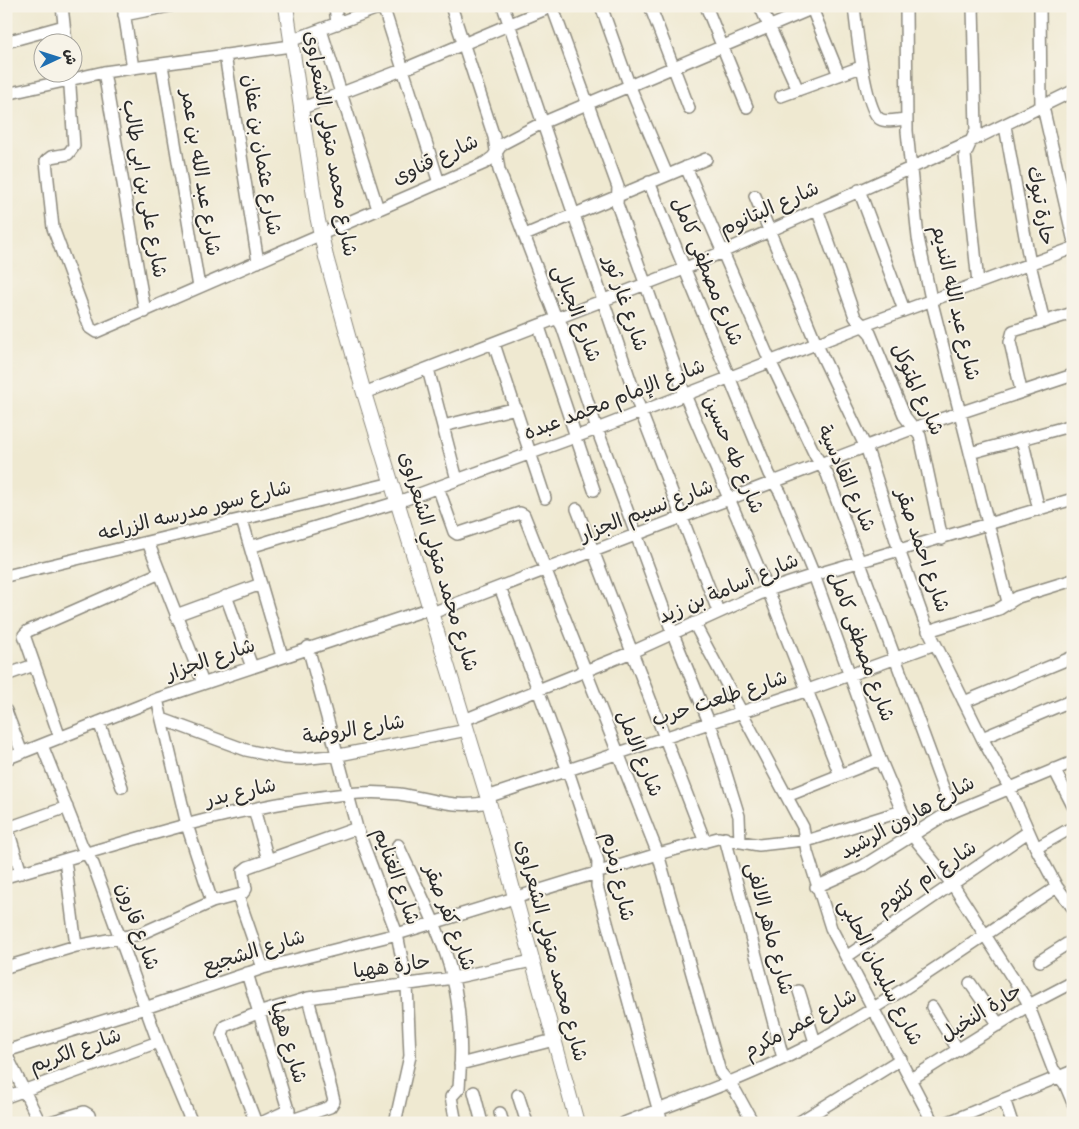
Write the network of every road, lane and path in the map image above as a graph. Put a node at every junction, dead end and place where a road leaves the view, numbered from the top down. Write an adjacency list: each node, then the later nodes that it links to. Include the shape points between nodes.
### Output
1 (62, 6): 21 (street)
2 (170, 6): 18 (street)
3 (286, 6): 26 (street, شارع محمد متولي الشعراوى)
4 (334, 6): 19 (street)
5 (383, 6): 19 (street, شارع عثمان بن عفان); 34 (street)
6 (451, 6): 27 (street, شارع الجبالى)
7 (503, 6): 20 (street, شارع غار ثور)
8 (552, 6): 20 (street); 46 (street, شارع طه حسين)
9 (601, 6): 40 (street, شارع مصطفى كامل)
10 (650, 6): 31 (street)
11 (706, 6): 28 (street)
12 (760, 6): 22 (street)
13 (854, 6): 32 (street)
14 (906, 6): 51 (street, شارع عبد الله النديم)
15 (973, 6): 54 (street, via 976,130)
16 (1040, 6): 49 (street)
17 (814, 7): 22 (street, شارع قناوى); 37 (street)
18 (123, 11): 33 (street)
19 (337, 24): 23 (street, شارع عثمان بن عفان)
20 (509, 25): 27 (street); 52 (street, شارع غار ثور)
21 (64, 26): 24 (street); 25 (street)
22 (770, 27): 28 (street, شارع قناوى); 41 (street)
23 (321, 30): 26 (street, شارع عثمان بن عفان); 44 (street)
24 (65, 32)
25 (6, 42)
26 (291, 44): 29 (street, شارع عثمان بن عفان); 50 (street, شارع محمد متولي الشعراوى)
27 (464, 45): 34 (street); 55 (street, شارع الجبالى, via 494,137)
28 (723, 47): 31 (street, شارع قناوى); 47 (street)
29 (225, 55): 30 (street, شارع عثمان بن عفان); 74 (street, شارع عثمان بن عفان)
30 (162, 65): 33 (street, شارع عثمان بن عفان); 79 (street, شارع عبد الله بن عمر)
31 (674, 67): 40 (street, شارع قناوى); 48 (street)
32 (861, 67): 37 (street); 51 (street, via 878,118 884,121)
33 (133, 68): 35 (street, شارع عثمان بن عفان)
34 (402, 70): 44 (street); 61 (street)
35 (104, 72): 36 (street, شارع عثمان بن عفان); 83 (street, شارع على بن ابى طالب)
36 (82, 75)
37 (839, 75): 41 (street)
38 (48, 82): 43 (street, شارع عثمان بن عفان)
39 (69, 82): 83 (street, شارع قناوى, via 73,149 68,154 46,161 52,228 93,332)
40 (630, 87): 46 (street, شارع قناوى); 59 (street, شارع مصطفى كامل)
41 (798, 90): 45 (street)
42 (1073, 91): 49 (street, شارع البتانوم)
43 (6, 94)
44 (341, 94): 50 (street); 65 (street)
45 (781, 96)
46 (588, 105): 52 (street, شارع قناوى); 63 (street, شارع طه حسين, via 618,187)
47 (748, 107)
48 (689, 108)
49 (1042, 108): 53 (street, شارع البتانوم); 71 (street)
50 (300, 110): 69 (street, شارع محمد متولي الشعراوى)
51 (907, 119): 58 (street, شارع عبد الله النديم)
52 (542, 123): 55 (street, شارع قناوى, via 502,144); 67 (street, شارع غار ثور)
53 (1005, 126): 54 (street, شارع البتانوم); 75 (street, حارة تبوك)
54 (969, 142): 58 (street, شارع البتانوم); 77 (street, via 965,155)
55 (496, 153): 61 (street, شارع قناوى, via 485,163); 70 (street, شارع الجبالى, via 499,170)
56 (706, 159): 57 (street)
57 (686, 167): 59 (street); 73 (street, شارع القادسية)
58 (910, 168): 62 (street, شارع البتانوم); 80 (street, شارع عبد الله النديم, via 918,238)
59 (667, 175): 60 (street)
60 (649, 182): 63 (street); 76 (street, شارع مصطفى كامل)
61 (439, 183): 65 (street, شارع قناوى)
62 (859, 190): 66 (street, شارع البتانوم); 82 (street)
63 (617, 196): 67 (street); 78 (street, شارع طه حسين, via 617,204)
64 (755, 196): 68 (street, شارع احمد صقر)
65 (378, 209): 69 (street, شارع قناوى)
66 (817, 209): 68 (street, شارع البتانوم); 88 (street, شارع المتوكل, via 855,317)
67 (573, 215): 70 (street); 81 (street, شارع غار ثور)
68 (768, 231): 73 (street, شارع البتانوم); 89 (street, شارع احمد صقر)
69 (320, 233): 74 (street, شارع قناوى); 96 (street, شارع محمد متولي الشعراوى)
70 (524, 235): 85 (street, شارع الجبالى)
71 (1073, 238)
72 (1073, 248): 75 (street, شارع الإمام محمد عبده)
73 (721, 252): 76 (street, شارع البتانوم); 91 (street, شارع القادسية)
74 (258, 262): 79 (street, شارع قناوى)
75 (1030, 264): 77 (street, شارع الإمام محمد عبده); 86 (street, حارة تبوك)
76 (684, 269): 78 (street, شارع البتانوم); 93 (street, شارع مصطفى كامل)
77 (978, 282): 80 (street, شارع الإمام محمد عبده)
78 (646, 284): 81 (street, شارع البتانوم); 97 (street, شارع طه حسين)
79 (199, 287): 83 (street, شارع قناوى)
80 (931, 300): 82 (street, شارع الإمام محمد عبده); 100 (street, شارع عبد الله النديم)
81 (603, 302): 85 (street, شارع البتانوم); 99 (street, شارع غار ثور)
82 (904, 310): 88 (street, شارع الإمام محمد عبده)
83 (145, 312)
84 (1073, 313): 86 (street)
85 (558, 320): 87 (street, شارع البتانوم); 104 (street, شارع الجبالى)
86 (1044, 322): 95 (street, via 1018,329 1010,336)
87 (539, 326): 90 (street, شارع البتانوم); 105 (street)
88 (862, 326): 89 (street, شارع الإمام محمد عبده); 103 (street, شارع المتوكل, via 870,333 905,417)
89 (816, 343): 91 (street, شارع الإمام محمد عبده); 107 (street, شارع احمد صقر)
90 (494, 344): 92 (street, شارع البتانوم); 98 (street)
91 (770, 361): 93 (street, شارع الإمام محمد عبده); 110 (street, شارع القادسية)
92 (428, 369): 96 (street, شارع البتانوم); 102 (street)
93 (729, 377): 97 (street, شارع الإمام محمد عبده); 113 (street, شارع مصطفى كامل)
94 (1072, 378): 95 (street, شارع نسيم الجزار)
95 (1021, 390): 100 (street, شارع نسيم الجزار)
96 (364, 393): 112 (street, شارع محمد متولي الشعراوى)
97 (685, 395): 99 (street, شارع الإمام محمد عبده); 118 (street, شارع طه حسين)
98 (516, 408): 102 (street); 108 (street)
99 (641, 412): 104 (street, شارع الإمام محمد عبده); 122 (street, شارع غار ثور)
100 (960, 413): 103 (street, شارع نسيم الجزار); 109 (street, شارع عبد الله النديم)
101 (1073, 425): 106 (street)
102 (443, 426): 111 (street)
103 (914, 428): 107 (street, شارع نسيم الجزار); 126 (street, شارع المتوكل, via 921,440)
104 (598, 429): 105 (street, شارع الإمام محمد عبده); 125 (street, شارع الجبالى)
105 (576, 437): 108 (street, شارع الإمام محمد عبده); 115 (street)
106 (1022, 438): 109 (street); 121 (street)
107 (866, 447): 110 (street, شارع نسيم الجزار); 129 (street, شارع احمد صقر)
108 (531, 453): 111 (street, شارع الإمام محمد عبده); 116 (street)
109 (970, 453): 124 (street, شارع عبد الله النديم)
110 (821, 464): 113 (street, شارع نسيم الجزار); 131 (street, شارع القادسية)
111 (457, 480): 114 (street, شارع الإمام محمد عبده)
112 (392, 483): 119 (street, شارع محمد متولي الشعراوى); 123 (street, شارع سور مدرسه الزراعه)
113 (774, 484): 118 (street, شارع نسيم الجزار); 134 (street, شارع مصطفى كامل)
114 (438, 487): 119 (street, شارع الإمام محمد عبده); 132 (street, شارع الامل, via 457,534 523,514)
115 (594, 490)
116 (545, 498)
117 (1073, 499): 121 (street, شارع أسامة بن زيد)
118 (730, 500): 122 (street, شارع نسيم الجزار); 139 (street, شارع طه حسين)
119 (398, 502): 128 (street, شارع الإمام محمد عبده); 142 (street, شارع محمد متولي الشعراوى)
120 (577, 509): 130 (street)
121 (1039, 510): 124 (street, شارع أسامة بن زيد)
122 (683, 518): 125 (street, شارع نسيم الجزار); 143 (street, شارع غار ثور)
123 (242, 520): 127 (street, شارع سور مدرسه الزراعه); 128 (street)
124 (988, 526): 126 (street, شارع أسامة بن زيد); 141 (street, شارع عبد الله النديم)
125 (638, 536): 130 (street, شارع نسيم الجزار); 147 (street, شارع الجبالى)
126 (942, 539): 129 (street, شارع أسامة بن زيد)
127 (148, 542): 133 (street); 135 (street, شارع سور مدرسه الزراعه)
128 (250, 547): 137 (street)
129 (899, 550): 131 (street, شارع أسامة بن زيد); 146 (street, شارع احمد صقر)
130 (593, 552): 132 (street, شارع نسيم الجزار); 150 (street)
131 (860, 561): 134 (street, شارع أسامة بن زيد); 153 (street, شارع القادسية)
132 (546, 570): 138 (street, شارع نسيم الجزار); 156 (street, شارع الامل)
133 (160, 573): 144 (street); 154 (street, via 25,633)
134 (814, 575): 139 (street, شارع أسامة بن زيد); 158 (street, شارع مصطفى كامل)
135 (6, 576)
136 (1073, 580): 141 (street)
137 (261, 584): 140 (street); 151 (street)
138 (500, 587): 142 (street, شارع نسيم الجزار); 160 (street, شارع زمزم)
139 (768, 590): 143 (street, شارع أسامة بن زيد); 161 (street, شارع طه حسين)
140 (226, 596): 144 (street); 155 (street)
141 (1008, 602): 146 (street, via 999,608)
142 (432, 610): 149 (street, شارع الجزار); 170 (street, شارع محمد متولي الشعراوى)
143 (718, 611): 145 (street, شارع أسامة بن زيد)
144 (176, 614): 159 (street)
145 (694, 623): 147 (street, شارع أسامة بن زيد); 166 (street, شارع سليمان الحلبى)
146 (928, 631): 148 (street, شارع احمد صقر)
147 (673, 634): 150 (street, شارع أسامة بن زيد); 169 (street, شارع الجبالى)
148 (935, 644): 153 (street, شارع طلعت حرب); 164 (street, شارع احمد صقر)
149 (308, 647): 151 (street, شارع الجزار); 177 (street, شارع الغنايم)
150 (632, 652): 156 (street, شارع أسامة بن زيد); 172 (street)
151 (282, 656): 155 (street, شارع الجزار)
152 (1073, 657): 164 (street)
153 (894, 659): 158 (street, شارع طلعت حرب); 193 (street, شارع القادسية)
154 (34, 665): 157 (street); 171 (street)
155 (252, 667): 159 (street, شارع الجزار)
156 (585, 672): 160 (street, شارع أسامة بن زيد); 176 (street, شارع الامل)
157 (6, 675)
158 (851, 675): 161 (street, شارع طلعت حرب); 179 (street, شارع مصطفى كامل)
159 (203, 683): 162 (street, شارع الجزار)
160 (539, 690): 170 (street, شارع أسامة بن زيد); 182 (street, شارع زمزم)
161 (808, 690): 166 (street, شارع طلعت حرب); 183 (street, شارع طه حسين)
162 (157, 699): 167 (street); 168 (street, شارع الجزار)
163 (1073, 700): 173 (street)
164 (964, 702): 173 (street, شارع احمد صقر)
165 (6, 711): 175 (street)
166 (741, 712): 169 (street, شارع طلعت حرب); 187 (street, شارع سليمان الحلبى)
167 (162, 719): 177 (street, شارع الروضة, via 264,755 301,759); 194 (street)
168 (99, 722): 171 (street, شارع الجزار); 184 (street)
169 (710, 723): 172 (street, شارع طلعت حرب); 203 (street, شارع الجبالى, via 739,816)
170 (466, 725): 177 (street, شارع الروضة); 188 (street, شارع محمد متولي الشعراوى)
171 (60, 738): 174 (street, شارع الجزار)
172 (665, 738): 176 (street, شارع طلعت حرب); 202 (street)
173 (982, 738): 185 (street, شارع احمد صقر)
174 (42, 745): 175 (street, شارع الجزار); 190 (street, شارع قارون)
175 (22, 753): 178 (street, شارع الجزار)
176 (617, 754): 182 (street, شارع طلعت حرب); 207 (street, شارع الامل)
177 (339, 755): 186 (street, شارع الغنايم)
178 (6, 759)
179 (880, 759): 183 (street); 192 (street, شارع مصطفى كامل)
180 (1073, 762): 181 (street, شارع هارون الرشيد)
181 (1054, 769): 185 (street, شارع هارون الرشيد); 189 (street)
182 (568, 771): 188 (street, شارع طلعت حرب); 211 (street, شارع زمزم, via 598,861)
183 (840, 775): 187 (street)
184 (122, 787)
185 (1009, 787): 193 (street, شارع هارون الرشيد); 198 (street, شارع احمد صقر)
186 (348, 793): 188 (street, شارع بدر, via 394,794 452,805); 191 (street, شارع بدر); 197 (street, شارع الغنايم)
187 (787, 796): 201 (street, شارع سليمان الحلبى)
188 (488, 799): 217 (street, شارع محمد متولي الشعراوى)
189 (1073, 806)
190 (67, 807): 195 (street); 206 (street, شارع قارون)
191 (254, 810): 194 (street, شارع بدر); 209 (street)
192 (902, 811): 199 (street, شارع مصطفى كامل); 201 (street)
193 (952, 812): 199 (street, شارع هارون الرشيد)
194 (187, 825): 206 (street, شارع بدر); 218 (street)
195 (7, 826): 210 (street)
196 (1073, 827): 205 (street)
197 (357, 828): 209 (street); 221 (street, شارع الغنايم)
198 (1028, 832): 205 (street, شارع احمد صقر); 213 (street, شارع ام كلثوم)
199 (913, 834): 213 (street, شارع مصطفى كامل); 214 (street, شارع هارون الرشيد, via 864,866)
200 (725, 838): 202 (street, شارع الشجيع); 203 (street); 249 (street, شارع ماهر الالفى)
201 (806, 840): 203 (street, via 759,845); 214 (street, شارع سليمان الحلبى)
202 (705, 842): 207 (street, شارع الشجيع)
203 (740, 842)
204 (398, 845): 220 (street, شارع كفر صقر)
205 (1036, 848): 215 (street, شارع احمد صقر)
206 (87, 854): 208 (street, شارع بدر); 223 (street, شارع قارون)
207 (658, 854): 211 (street, شارع الشجيع); 255 (street, شارع الامل, via 720,1072)
208 (65, 860): 210 (street, شارع بدر); 225 (street)
209 (268, 860): 216 (street, via 245,869 246,889)
210 (21, 873): 212 (street, شارع بدر)
211 (597, 874): 217 (street, شارع الشجيع); 262 (street, شارع زمزم, via 597,886)
212 (6, 877)
213 (953, 885): 222 (street, شارع مصطفى كامل); 226 (street, شارع ام كلثوم)
214 (816, 887): 226 (street, شارع سليمان الحلبى)
215 (1057, 887): 219 (street, شارع احمد صقر); 222 (street, شارع عمر مكرم)
216 (238, 896): 218 (street); 230 (street)
217 (515, 897): 220 (street, شارع الشجيع); 227 (street, شارع محمد متولي الشعراوى)
218 (212, 902): 223 (street, via 147,932)
219 (1073, 908)
220 (432, 922): 221 (street, شارع الشجيع); 232 (street, شارع كفر صقر)
221 (396, 934): 230 (street, شارع الشجيع); 235 (street, شارع الغنايم)
222 (985, 934): 238 (street, شارع مصطفى كامل); 239 (street, شارع عمر مكرم)
223 (119, 938): 225 (street); 241 (street, شارع قارون)
224 (1073, 940): 228 (street)
225 (76, 946): 229 (street)
226 (846, 957): 239 (street, شارع سليمان الحلبى)
227 (532, 961): 232 (street, حارة ههيا); 244 (street, شارع محمد متولي الشعراوى)
228 (1040, 961)
229 (6, 967)
230 (263, 968): 231 (street, شارع الشجيع)
231 (247, 973): 241 (street, شارع الشجيع); 242 (street, شارع ههيا)
232 (453, 978): 235 (street, حارة ههيا); 251 (street, شارع كفر صقر)
233 (1073, 982): 238 (street, حارة النخيل)
234 (970, 983): 243 (street)
235 (407, 985): 237 (street, حارة ههيا); 270 (street, شارع الغنايم, via 410,1056)
236 (799, 991): 246 (street)
237 (308, 998): 242 (street, حارة ههيا); 263 (street, via 334,1101 330,1107)
238 (1029, 1005): 243 (street, حارة النخيل); 253 (street, شارع مصطفى كامل, via 1052,1069)
239 (874, 1007): 246 (street, شارع عمر مكرم); 250 (street, شارع سليمان الحلبى)
240 (932, 1007): 247 (street)
241 (146, 1008): 245 (street, شارع قارون); 248 (street, شارع الشجيع)
242 (258, 1013): 263 (street, شارع ههيا); 268 (street, حارة ههيا, via 225,1026 222,1031)
243 (999, 1024): 247 (street, حارة النخيل)
244 (554, 1040): 251 (street); 274 (street, شارع محمد متولي الشعراوى)
245 (158, 1042): 256 (street, شارع الكريم); 267 (street, شارع قارون)
246 (815, 1042): 249 (street, شارع عمر مكرم)
247 (958, 1050): 254 (street, حارة النخيل)
248 (6, 1053): 256 (street)
249 (783, 1058): 255 (street, شارع عمر مكرم)
250 (901, 1059): 254 (street, شارع سليمان الحلبى); 278 (street)
251 (460, 1064): 271 (street, شارع كفر صقر, via 459,1088 452,1094 451,1101)
252 (1073, 1071): 253 (street)
253 (1058, 1077): 260 (street); 261 (street, شارع مصطفى كامل, via 1065,1084)
254 (912, 1079): 279 (street, شارع سليمان الحلبى)
255 (728, 1082): 262 (street, شارع عمر مكرم); 277 (street, شارع الامل)
256 (24, 1090): 259 (street, شارع الكريم); 264 (street)
257 (474, 1092): 272 (street)
258 (518, 1095): 273 (street)
259 (6, 1097)
260 (1004, 1100): 280 (street); 281 (street)
261 (1073, 1103)
262 (658, 1109): 275 (street, شارع عمر مكرم); 276 (street, شارع زمزم)
263 (291, 1118): 269 (street)
264 (40, 1123)
265 (47, 1123): 266 (street, via 84,1112 89,1115)
266 (91, 1123)
267 (192, 1123)
268 (256, 1123)
269 (261, 1123)
270 (395, 1123)
271 (456, 1123)
272 (482, 1123)
273 (527, 1123)
274 (577, 1123)
275 (624, 1123)
276 (662, 1123)
277 (753, 1123)
278 (798, 1123)
279 (933, 1123)
280 (946, 1123)
281 (1012, 1123)

